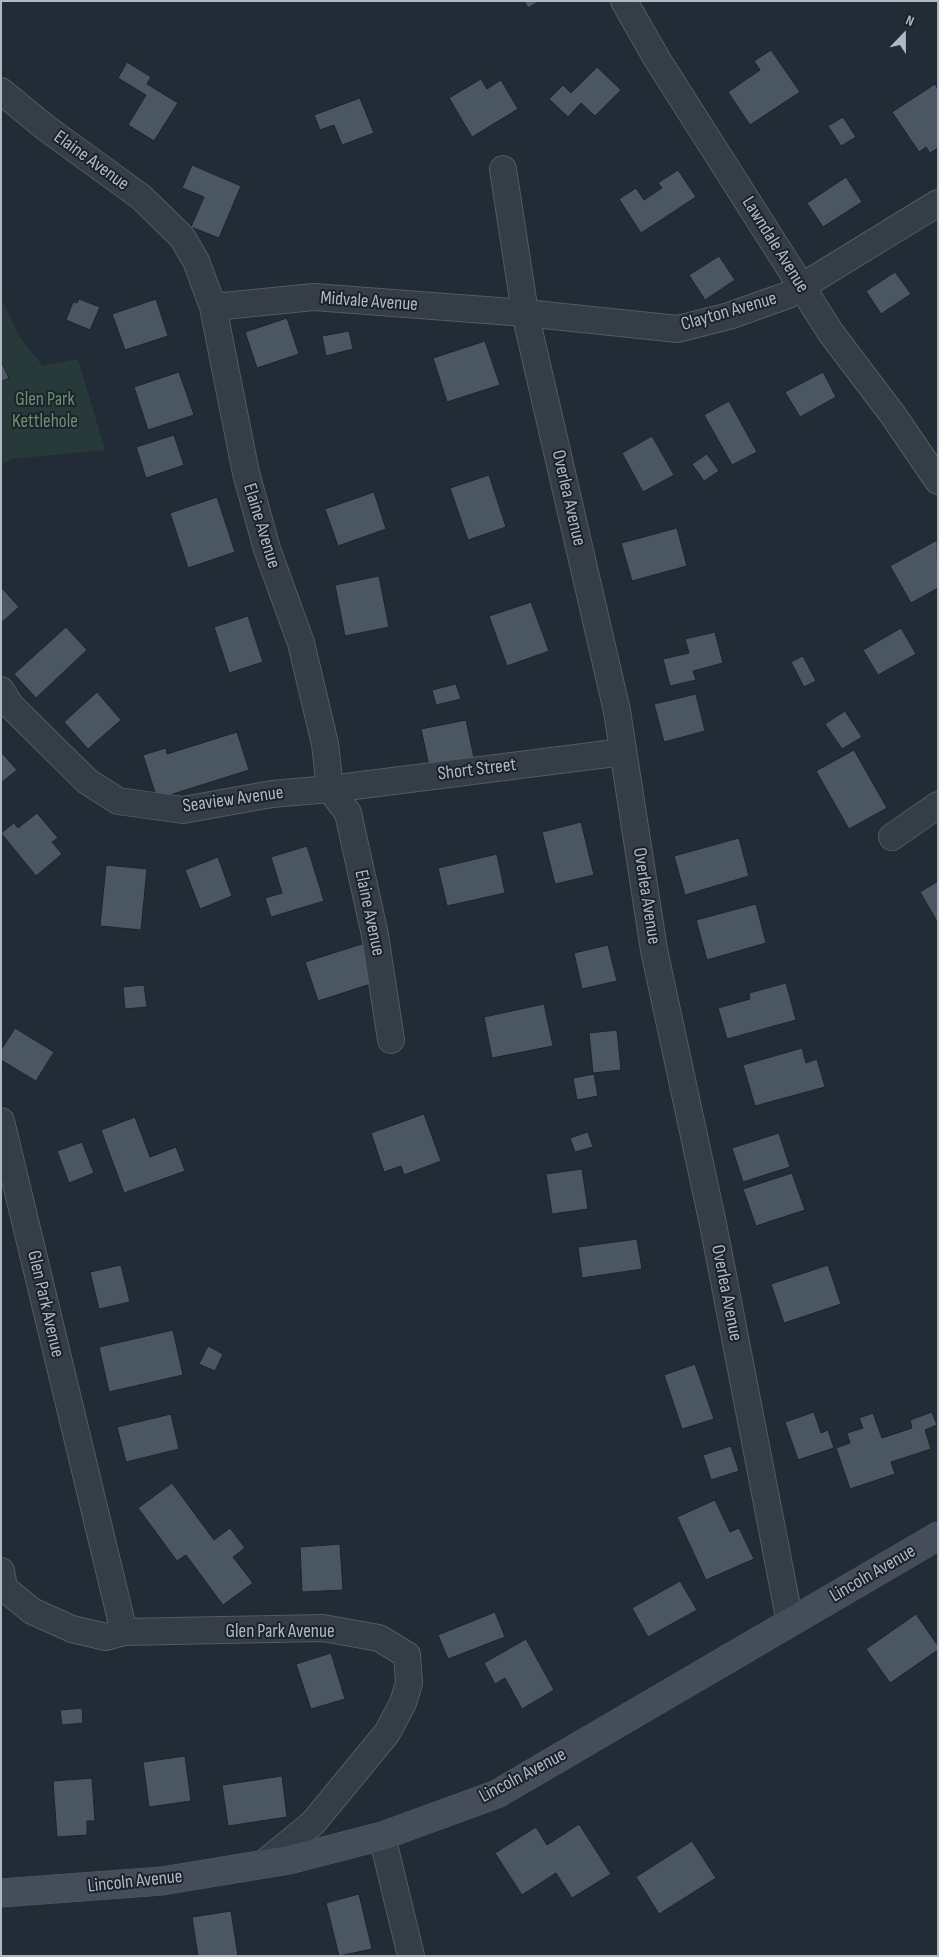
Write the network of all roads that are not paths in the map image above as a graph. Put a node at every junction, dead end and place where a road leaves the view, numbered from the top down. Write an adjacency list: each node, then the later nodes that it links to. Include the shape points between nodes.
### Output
1 (624, 1): 5 (street, Lawndale Avenue, via 657,59)
2 (1, 91): 6 (street, Elaine Avenue, via 141,197 182,237 196,261)
3 (503, 169): 7 (street, Overlea Avenue)
4 (938, 203): 5 (street, Clayton Avenue)
5 (801, 285): 7 (street, Clayton Avenue, via 780,298 678,329); 8 (street, Lawndale Avenue, via 831,333)
6 (213, 307): 7 (street, Midvale Avenue, via 314,297); 11 (street, Elaine Avenue, via 246,473 267,549 300,643 325,744)
7 (525, 313): 10 (street, Overlea Avenue, via 617,711)
8 (938, 481)
9 (1, 690): 11 (street, Seaview Avenue, via 10,705 87,782 118,801 183,810 272,794)
10 (623, 752): 11 (street, Short Street); 18 (street, Overlea Avenue, via 654,950 713,1224)
11 (330, 789): 14 (street, Elaine Avenue, via 348,813 375,935)
12 (938, 805): 13 (street)
13 (892, 836)
14 (391, 1040)
15 (1, 1121): 19 (street, Glen Park Avenue)
16 (938, 1536): 18 (main road, Lincoln Avenue)
17 (1, 1571): 19 (street, Glen Park Avenue, via 4,1588 32,1611 72,1628 106,1637)
18 (790, 1622): 20 (main road, Lincoln Avenue, via 496,1794)
19 (124, 1632): 21 (street, Glen Park Avenue, via 323,1628 379,1638 407,1655 408,1682 403,1703 387,1733 313,1823)
20 (382, 1836): 21 (main road, Lincoln Avenue); 23 (street)
21 (263, 1864): 22 (main road, Lincoln Avenue, via 162,1881)
22 (1, 1893)
23 (411, 1956)

